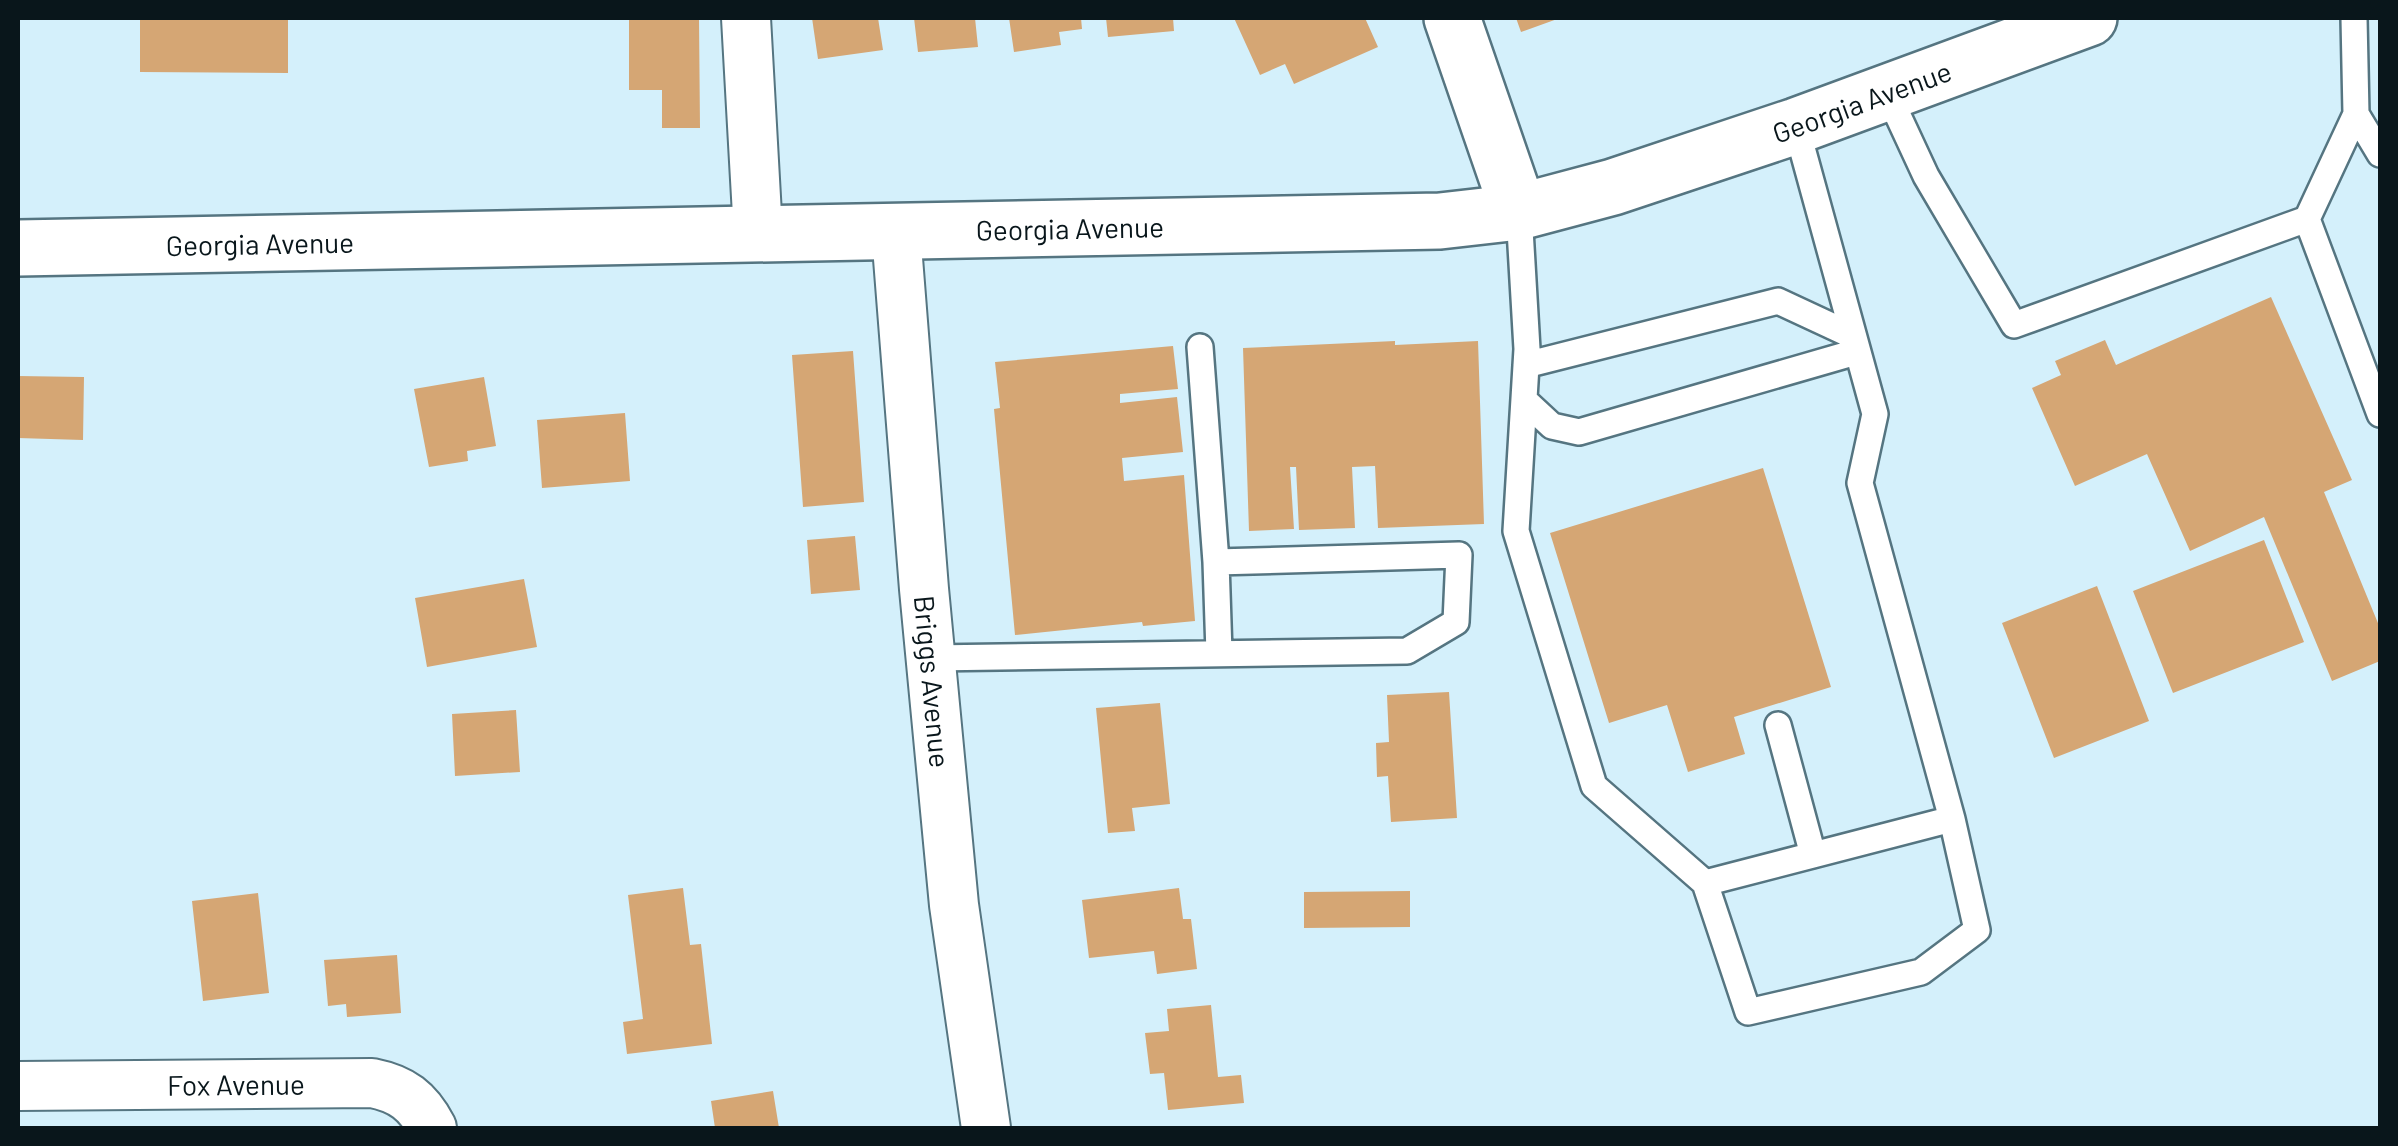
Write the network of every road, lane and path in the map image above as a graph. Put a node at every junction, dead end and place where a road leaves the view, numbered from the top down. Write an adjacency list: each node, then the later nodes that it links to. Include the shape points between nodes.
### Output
1 (746, 18): 11 (street)
2 (1452, 18): 9 (main road)
3 (2089, 18): 5 (main road, Georgia Avenue)
4 (2354, 18): 6 (lane)
5 (1888, 92): 7 (main road, Georgia Avenue); 10 (lane, via 1926,176 2014,325)
6 (2356, 114): 8 (lane); 10 (lane)
7 (1796, 126): 9 (main road, Georgia Avenue); 14 (lane)
8 (2380, 154)
9 (1519, 212): 12 (main road, Georgia Avenue, via 1440,221); 16 (lane)
10 (2307, 219): 18 (lane)
11 (758, 232): 12 (main road, Georgia Avenue); 13 (main road, Georgia Avenue)
12 (896, 232): 21 (street, Briggs Avenue)
13 (18, 248)
14 (1854, 343): 16 (lane, via 1778,301); 17 (lane, via 1579,432 1552,426); 23 (lane, via 1875,414 1860,483)
15 (1200, 348): 19 (lane)
16 (1526, 364): 17 (lane)
17 (1524, 400): 25 (lane, via 1516,531 1594,786)
18 (2380, 414)
19 (1216, 562): 20 (lane); 20 (lane, via 1459,554 1456,622 1408,651)
20 (1219, 653): 21 (lane)
21 (931, 658): 28 (street, Briggs Avenue, via 954,905)
22 (1778, 725): 24 (lane)
23 (1952, 819): 24 (lane); 25 (lane, via 1976,930 1921,972 1748,1012)
24 (1813, 855): 25 (lane)
25 (1705, 883)
26 (18, 1086): 27 (street, Fox Avenue, via 372,1082 409,1096)
27 (432, 1128)
28 (986, 1128)

